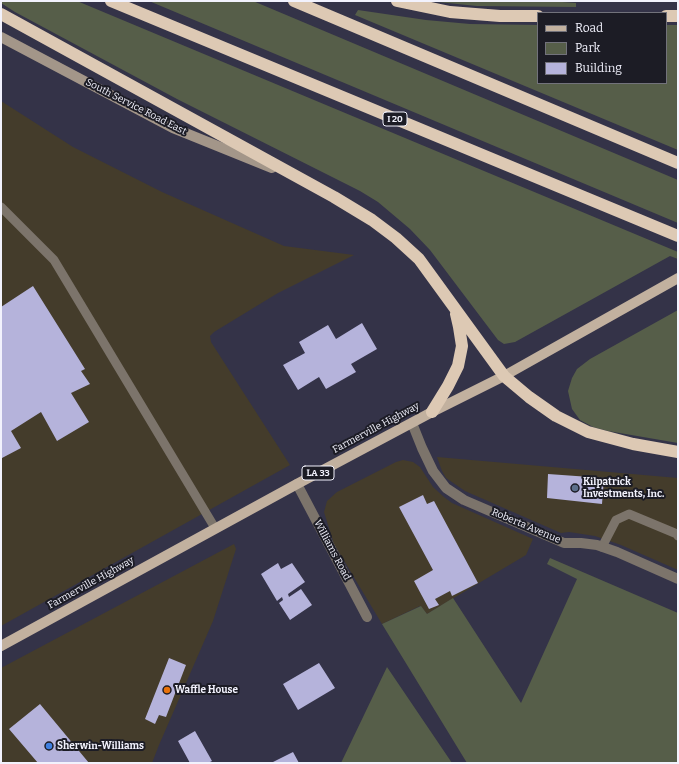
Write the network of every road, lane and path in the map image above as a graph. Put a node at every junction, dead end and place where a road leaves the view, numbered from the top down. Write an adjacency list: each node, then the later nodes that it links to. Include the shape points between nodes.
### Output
1 (111, 1): 12 (highway, I 20)
2 (294, 1): 9 (highway)
3 (397, 1): 5 (highway, via 450,12)
4 (1, 14): 10 (highway)
5 (537, 16)
6 (667, 16): 7 (highway)
7 (678, 16)
8 (1, 37): 10 (main road, South Service Road East, via 173,128)
9 (678, 163)
10 (297, 178): 14 (highway, via 372,220 396,238 419,258)
11 (1, 208): 20 (lane, via 54,260)
12 (678, 236)
13 (678, 278): 15 (main road, Farmerville Highway / LA 33)
14 (454, 307): 15 (highway); 16 (highway, via 462,346 458,366)
15 (504, 376): 16 (main road, Farmerville Highway / LA 33); 18 (highway, via 556,416 588,432)
16 (432, 412): 17 (main road, Farmerville Highway / LA 33)
17 (412, 423): 19 (main road, Farmerville Highway / LA 33); 22 (street, Roberta Avenue, via 433,471 446,488 464,500 564,543)
18 (678, 452)
19 (297, 484): 20 (main road, Farmerville Highway / LA 33); 24 (street, Williams Road)
20 (215, 528): 25 (main road, Farmerville Highway / LA 33)
21 (678, 536): 22 (lane, via 629,514 616,520)
22 (602, 547): 23 (street, Roberta Avenue)
23 (678, 579)
24 (367, 617)
25 (1, 646)

